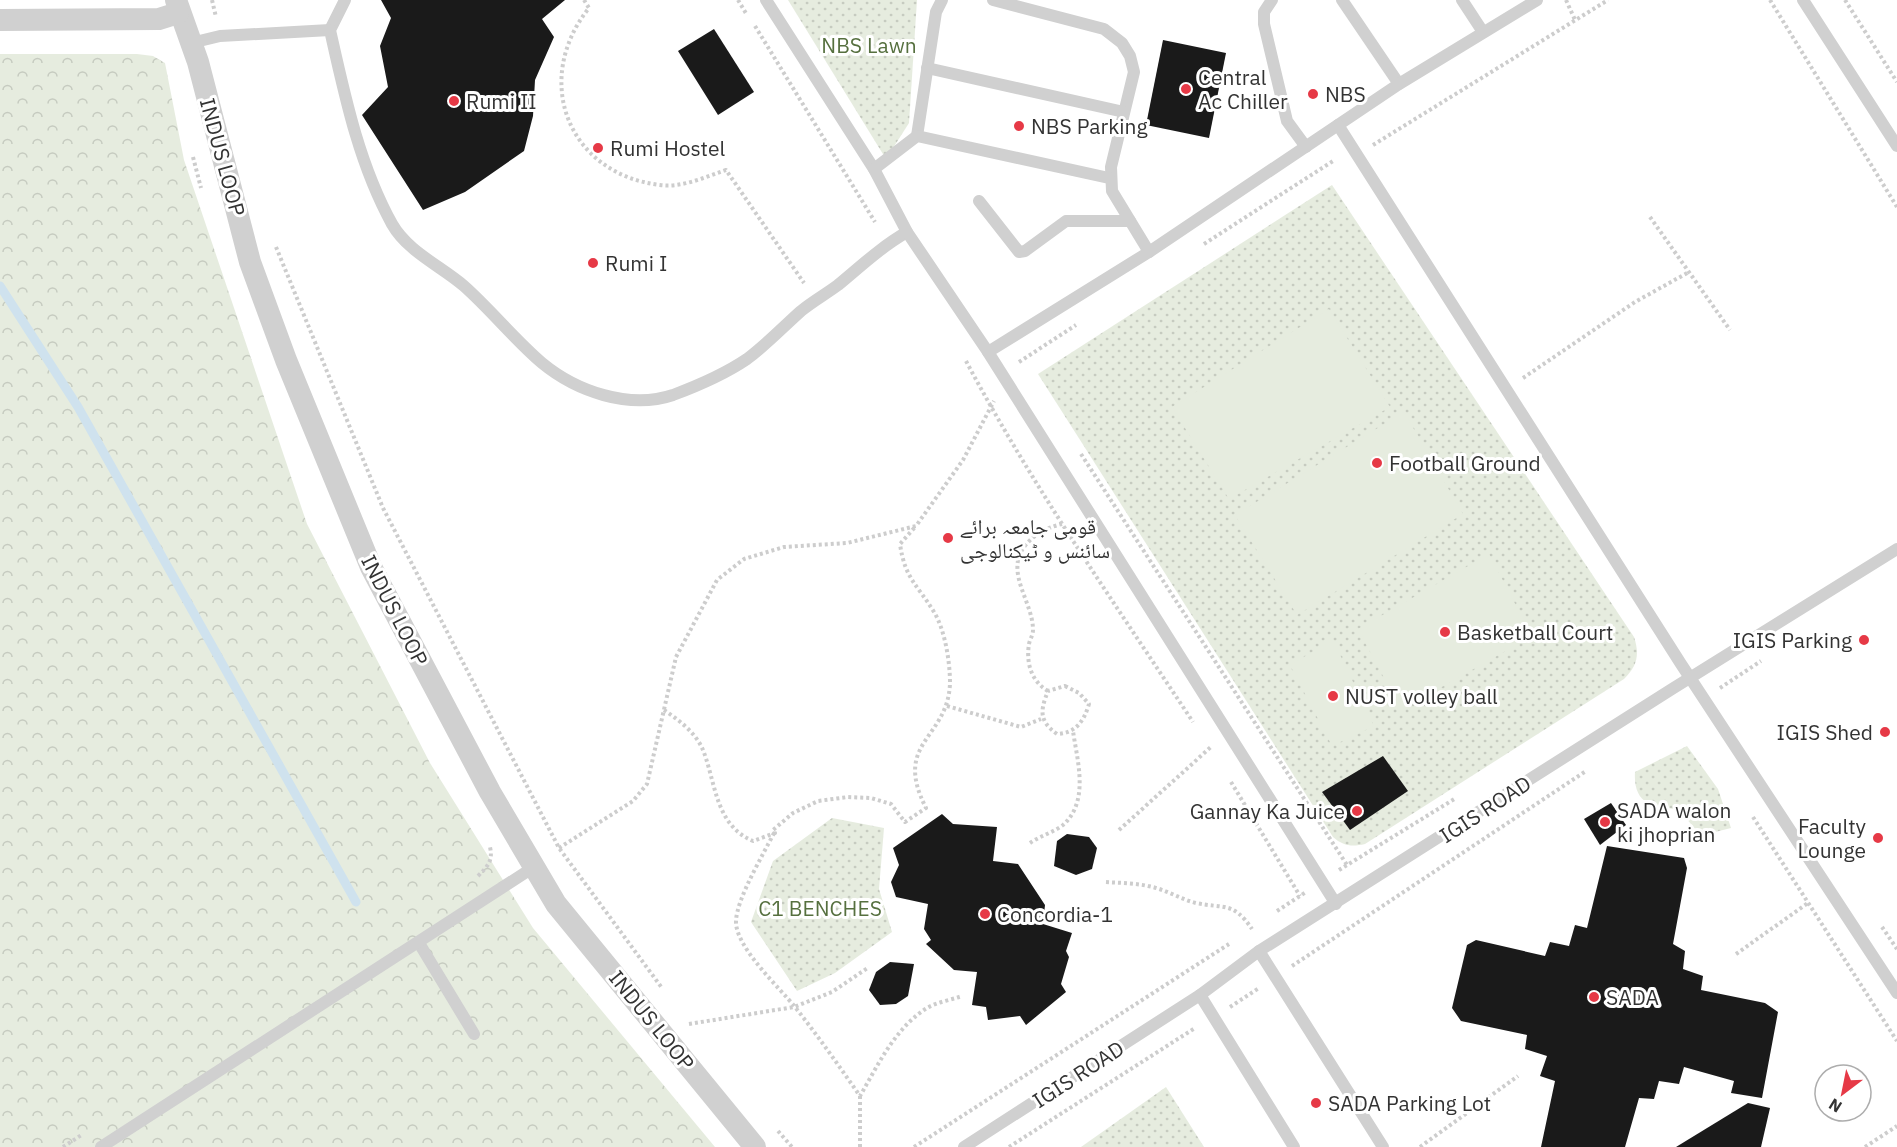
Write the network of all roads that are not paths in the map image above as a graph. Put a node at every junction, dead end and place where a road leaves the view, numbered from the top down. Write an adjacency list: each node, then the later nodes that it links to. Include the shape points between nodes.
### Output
1 (345, 0): 12 (lane)
2 (766, 0): 22 (lane)
3 (942, 0): 15 (lane, via 936,12)
4 (993, 0): 17 (lane, via 1114,35 1122,43 1134,72)
5 (1272, 0): 21 (lane, via 1264,12 1264,24 1287,121)
6 (1342, 0): 16 (lane)
7 (1462, 0): 13 (lane)
8 (1537, 0): 13 (lane)
9 (1803, 0): 20 (lane)
10 (182, 4): 11 (street, via 159,19); 14 (street, INDUS LOOP)
11 (0, 20)
12 (330, 30): 14 (lane, via 220,36); 26 (lane, via 368,177 394,227 422,257 444,269 479,299 543,364 577,385 607,396 651,400 671,396 712,378 746,359 815,299)
13 (1483, 32): 16 (lane)
14 (191, 43): 31 (street, INDUS LOOP, via 250,262 371,567)
15 (927, 69): 17 (lane); 19 (lane)
16 (1399, 84): 18 (lane)
17 (1124, 112): 23 (lane)
18 (1338, 125): 21 (lane); 30 (lane)
19 (917, 136): 22 (lane); 23 (lane)
20 (1897, 146)
21 (1306, 147): 27 (lane)
22 (874, 169): 26 (lane)
23 (1109, 178): 25 (lane)
24 (979, 201): 25 (lane, via 1019,252 1065,221)
25 (1130, 221): 27 (lane)
26 (906, 232): 28 (lane)
27 (1149, 252): 28 (lane)
28 (988, 352): 32 (lane)
29 (1897, 549): 30 (lane, IGIS ROAD)
30 (1690, 677): 32 (lane, IGIS ROAD); 35 (lane)
31 (534, 867): 33 (lane); 39 (street, INDUS LOOP, via 556,904)
32 (1336, 904): 34 (lane, IGIS ROAD)
33 (419, 943): 37 (lane); 38 (lane)
34 (1259, 951): 36 (lane, IGIS ROAD); 42 (lane)
35 (1897, 993)
36 (1200, 995): 40 (lane, IGIS ROAD); 41 (lane)
37 (474, 1034)
38 (101, 1147)
39 (755, 1147)
40 (964, 1147)
41 (1294, 1147)
42 (1383, 1147)

